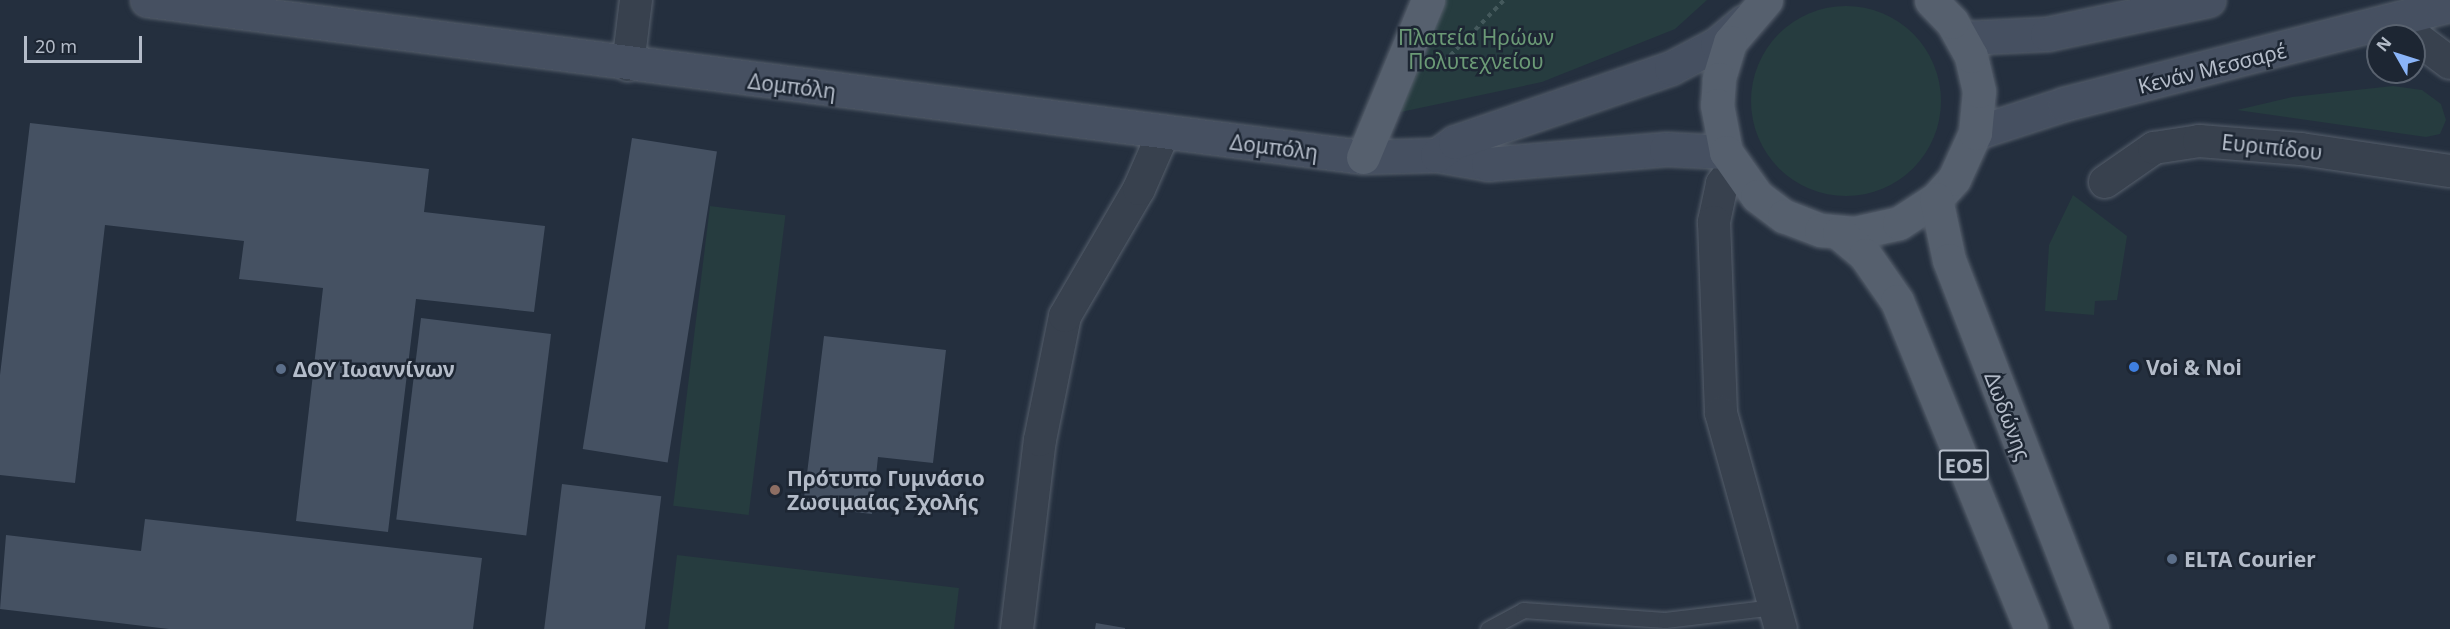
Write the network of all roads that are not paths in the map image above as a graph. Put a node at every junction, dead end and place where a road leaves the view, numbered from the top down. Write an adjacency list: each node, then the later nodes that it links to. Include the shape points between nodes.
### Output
1 (147, 0): 13 (main road, Δομπόλη)
2 (636, 0): 13 (street)
3 (1428, 0): 17 (main road)
4 (1931, 0): 10 (main road, ΕΟ5)
5 (2208, 0): 10 (main road, via 2047,34)
6 (2450, 5): 8 (main road, Κενάν Μεσσαρέ)
7 (1756, 7): 16 (main road, via 1717,44 1671,68 1455,142); 18 (main road, ΕΟ5, via 1719,79 1719,128)
8 (2381, 24)
9 (2366, 28): 14 (main road, Κενάν Μεσσαρέ, via 2064,104)
10 (1963, 39): 14 (main road, ΕΟ5, via 1979,91)
11 (2426, 45): 12 (street)
12 (2450, 63)
13 (628, 65): 15 (main road, Δομπόλη)
14 (1975, 133): 21 (main road, ΕΟ5, via 1954,179)
15 (1163, 134): 17 (main road, Δομπόλη); 24 (street, via 1139,189 1065,316 1040,440)
16 (1437, 155): 17 (main road, Δομπόλη); 18 (main road, Δομπόλη, via 1488,164 1666,148)
17 (1363, 157)
18 (1730, 160): 22 (main road, ΕΟ5, via 1756,196 1784,216); 23 (street, via 1714,222 1721,412)
19 (2450, 171): 20 (street, Ευριπίδου, via 2210,141 2154,148)
20 (2105, 182)
21 (1936, 199): 22 (main road, ΕΟ5, via 1899,223); 27 (main road, Δωδώνης / ΕΟ5, via 1949,260)
22 (1839, 233): 26 (main road, ΕΟ5, via 1865,255 1897,301)
23 (1778, 618): 25 (lane, via 1665,620 1523,610)
24 (1017, 629)
25 (1488, 629)
26 (2031, 629)
27 (2092, 629)

